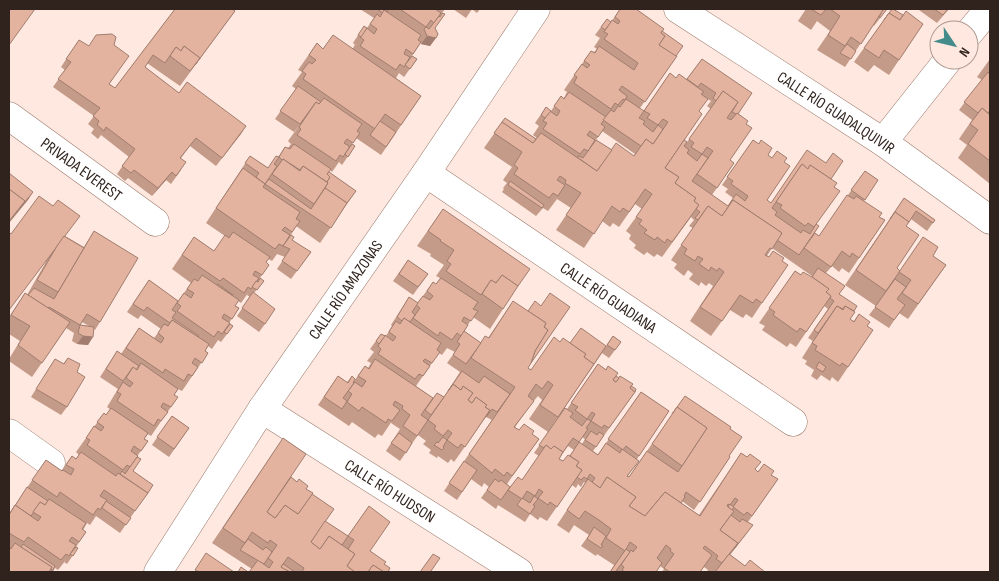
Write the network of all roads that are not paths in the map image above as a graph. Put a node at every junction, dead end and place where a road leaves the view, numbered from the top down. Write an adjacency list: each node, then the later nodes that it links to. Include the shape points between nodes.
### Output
1 (536, 9): 8 (street, CALLE RÍO AMAZONAS)
2 (678, 9): 7 (street, CALLE RÍO GUADALQUIVIR)
3 (989, 9): 4 (street)
4 (979, 21)
5 (940, 70): 7 (street)
6 (9, 116): 10 (street, PRIVADA EVEREST)
7 (883, 142): 9 (street, CALLE RÍO GUADALQUIVIR)
8 (426, 173): 11 (street, CALLE RÍO AMAZONAS); 12 (street, CALLE RÍO GUADIANA)
9 (990, 220)
10 (154, 222)
11 (262, 409): 15 (street, CALLE RÍO HUDSON); 16 (street, CALLE RÍO AMAZONAS)
12 (793, 422)
13 (9, 433): 14 (street)
14 (51, 463)
15 (501, 567)
16 (158, 572)

